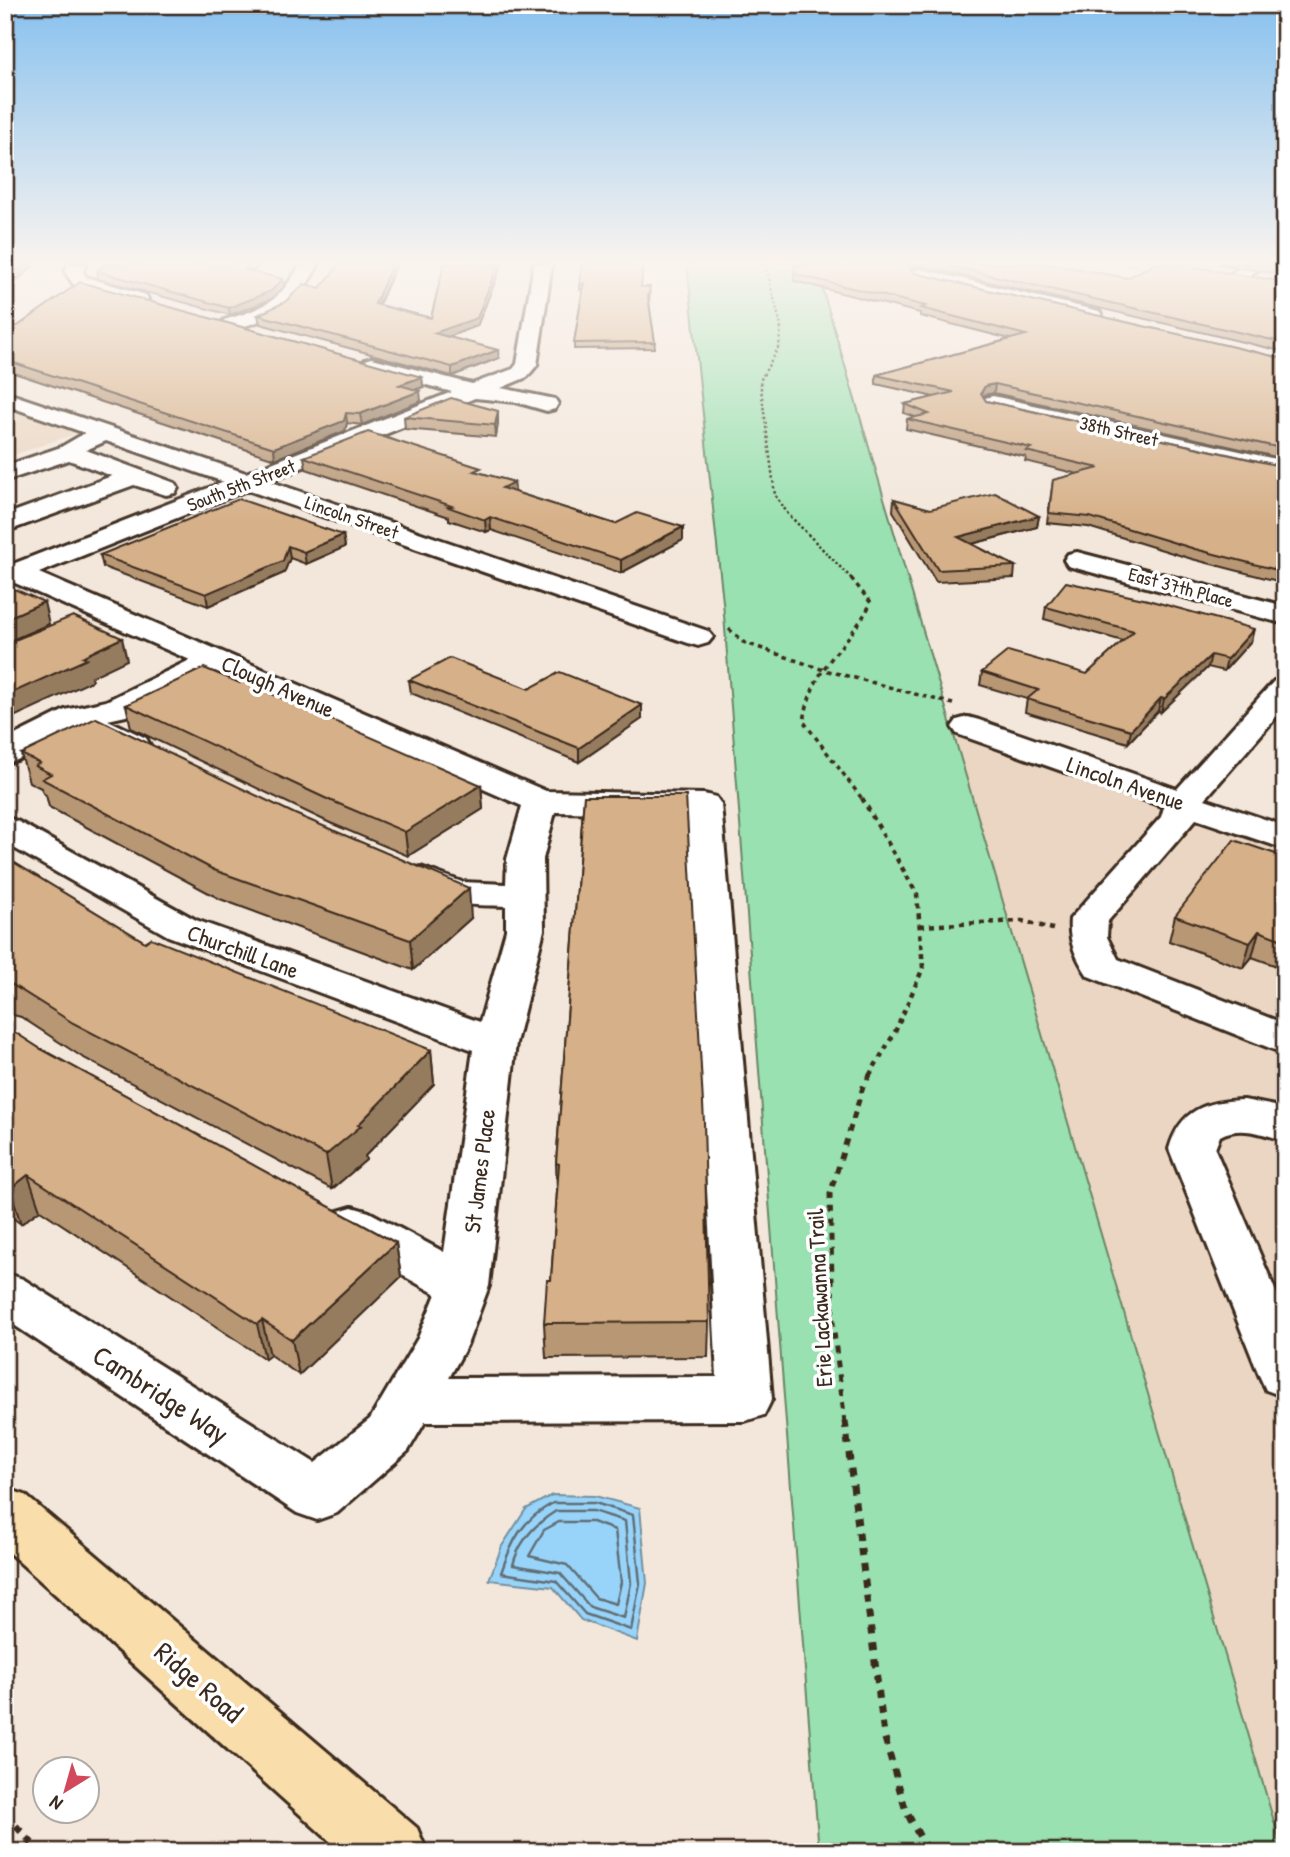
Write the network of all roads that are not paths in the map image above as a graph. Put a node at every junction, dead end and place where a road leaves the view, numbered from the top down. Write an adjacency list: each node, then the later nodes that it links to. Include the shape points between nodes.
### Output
1 (529, 351): 3 (street, South 5th Street, via 520,373)
2 (351, 358): 3 (street)
3 (476, 392): 6 (street); 13 (street, South 5th Street)
4 (5, 398): 7 (street, Lincoln Street)
5 (993, 403): 10 (street, 38th Street)
6 (547, 404)
7 (106, 433): 8 (street); 13 (street, Lincoln Street)
8 (69, 452): 9 (street); 11 (street)
9 (102, 464): 12 (street); 14 (street)
10 (1285, 468)
11 (5, 474)
12 (135, 477): 15 (street, via 166,488); 17 (street)
13 (248, 482): 16 (street, South 5th Street); 23 (street, Lincoln Street)
14 (5, 499)
15 (116, 507): 16 (street); 19 (street)
16 (150, 520): 19 (street, South 5th Street)
17 (5, 524)
18 (1077, 560): 21 (street, East 37th Place)
19 (9, 566): 20 (street, Clough Avenue)
20 (107, 612): 22 (street); 24 (street, Clough Avenue)
21 (1285, 615)
22 (69, 629)
23 (698, 637)
24 (205, 655): 26 (street, via 115,709); 30 (street, Clough Avenue)
25 (1285, 688): 31 (street)
26 (76, 717): 28 (street); 29 (street)
27 (968, 727): 31 (street, Lincoln Avenue)
28 (5, 752)
29 (164, 759)
30 (541, 801): 35 (street, St James Place, via 525,859); 43 (street, via 704,804 745,1399)
31 (1183, 803): 33 (street, Lincoln Avenue); 36 (street, via 1178,820 1089,919 1088,937 1102,967)
32 (5, 828): 37 (street, Churchill Lane, via 182,928)
33 (1285, 838)
34 (397, 868): 35 (street, via 456,893)
35 (525, 896): 37 (street, St James Place, via 525,930)
36 (1285, 1040)
37 (495, 1043): 40 (street, St James Place)
38 (1285, 1125): 42 (street, via 1258,1116 1221,1118 1198,1129 1192,1149)
39 (320, 1207): 40 (street)
40 (464, 1286): 43 (street, St James Place, via 441,1345)
41 (5, 1293): 44 (street, Cambridge Way)
42 (1285, 1375)
43 (410, 1400): 44 (street, St James Place, via 389,1435)
44 (317, 1495)
45 (5, 1513): 46 (main road, Ridge Road)
46 (393, 1852)

